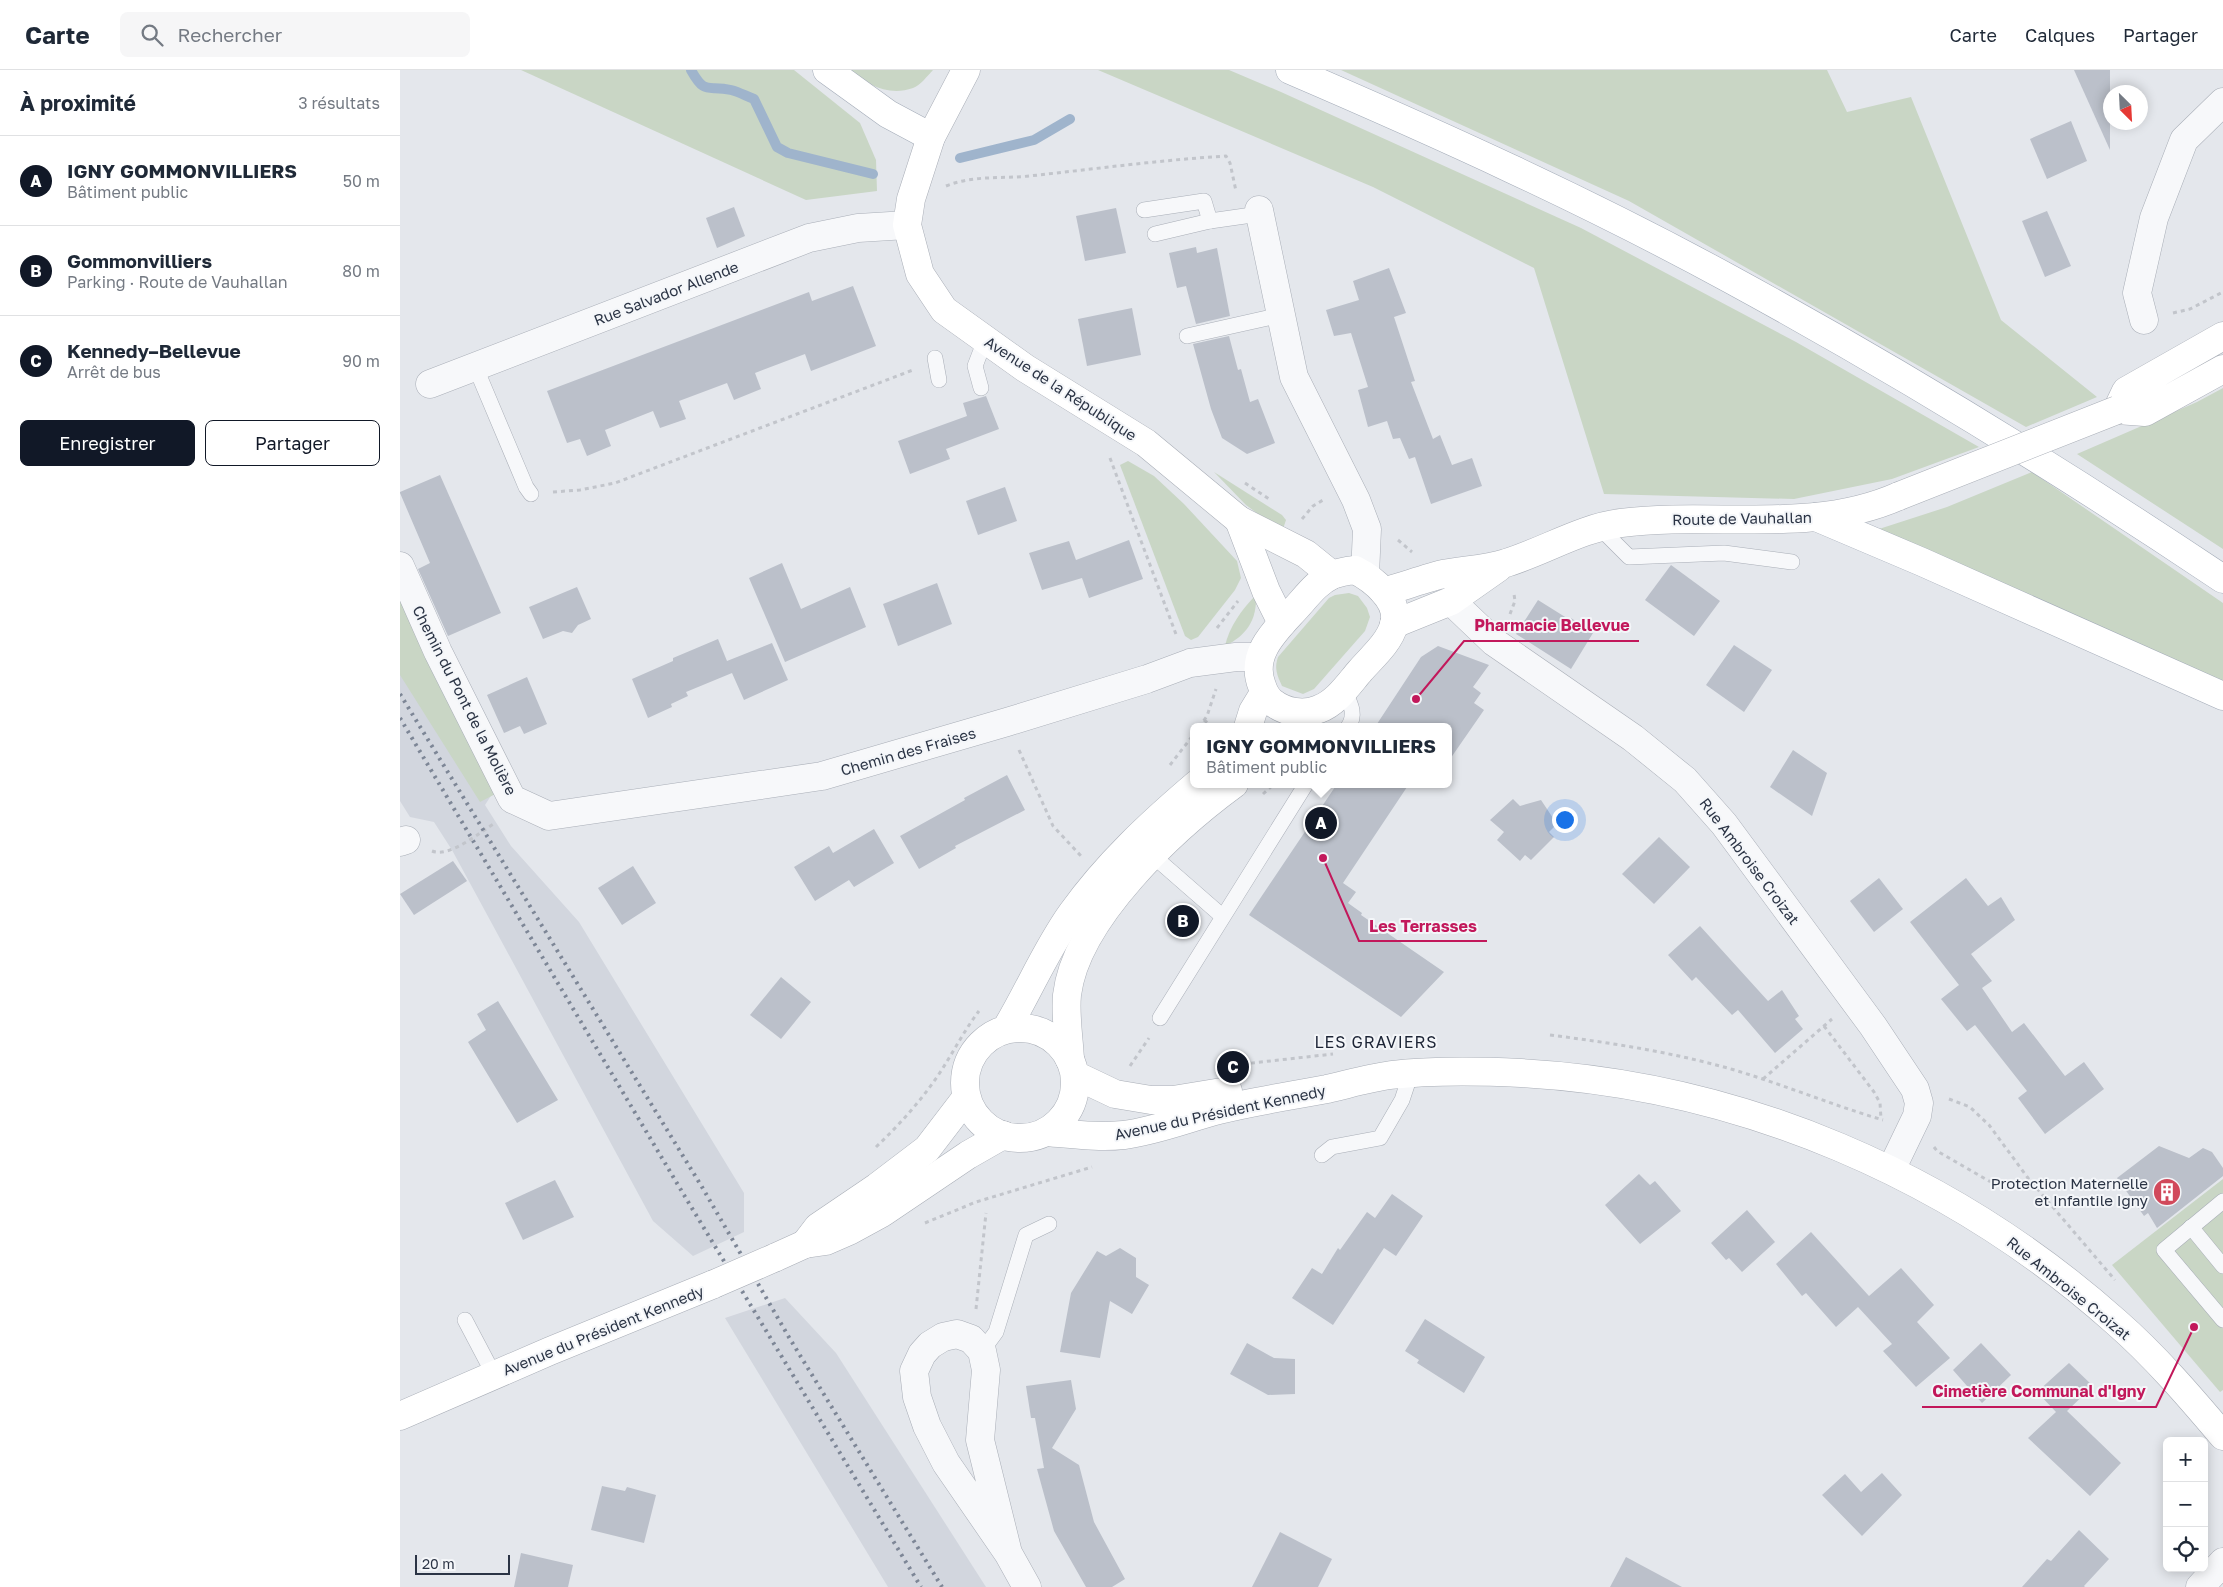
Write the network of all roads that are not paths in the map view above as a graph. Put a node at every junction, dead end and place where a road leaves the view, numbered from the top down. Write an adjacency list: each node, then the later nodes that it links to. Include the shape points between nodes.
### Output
1 (827, 70): 5 (main road, via 888,114)
2 (966, 70): 5 (main road, Avenue de la République)
3 (1290, 70): 31 (main road, via 1499,162 1728,278 1910,380 2126,514)
4 (2223, 102): 12 (street, via 2184,140 2154,218 2137,293)
5 (931, 137): 9 (main road, Avenue de la République, via 911,199)
6 (1144, 210): 8 (lane, via 1204,201)
7 (1259, 212): 8 (lane); 11 (street)
8 (1210, 221): 10 (lane)
9 (907, 225): 15 (main road, Avenue de la République, via 920,274 944,310); 17 (street, Rue Salvador Allende, via 858,228 809,238)
10 (1155, 234)
11 (1281, 314): 13 (lane); 32 (street, via 1294,377 1356,500 1366,529)
12 (2144, 320)
13 (1187, 336)
14 (2223, 336): 22 (main road, via 2126,391)
15 (985, 340): 21 (lane, via 975,366); 25 (main road, Avenue de la République, via 1146,443)
16 (935, 358): 19 (lane)
17 (475, 366): 20 (street, Rue Salvador Allende); 23 (lane)
18 (2223, 369): 22 (main road, Route de Vauhallan, via 2145,412)
19 (939, 380)
20 (430, 384)
21 (981, 388)
22 (2117, 410): 24 (main road, Route de Vauhallan, bridge, via 1885,502)
23 (531, 494)
24 (1816, 517): 26 (main road, Route de Vauhallan, via 1646,520); 39 (main road)
25 (1239, 520): 29 (main road, Avenue de la République, via 1306,554); 34 (main road, Avenue de la République)
26 (1600, 528): 27 (lane, via 1629,557 1724,553); 30 (main road, Route de Vauhallan)
27 (1792, 562)
28 (400, 566): 46 (street, Chemin du Pont de la Molière, via 438,652 512,799)
29 (1332, 575): 32 (main road, Route de Vauhallan, via 1355,570); 34 (main road, Route de Vauhallan, via 1317,585)
30 (1509, 576): 32 (main road, Route de Vauhallan, via 1440,575); 33 (main road, Route de Vauhallan)
31 (2223, 579)
32 (1375, 583): 35 (main road, via 1393,610)
33 (1451, 601): 35 (main road, Route de Vauhallan); 58 (street, Rue Ambroise Croizat, via 1494,642 1633,738 1685,780 1724,824 1854,1000 1915,1089 1917,1116)
34 (1282, 623): 36 (main road, Route de Vauhallan)
35 (1394, 624): 37 (main road, via 1385,642)
36 (1260, 657): 38 (main road, via 1257,668); 46 (street, Chemin des Fraises, via 1190,663 1007,722 822,776)
37 (1344, 690): 40 (main road, via 1329,704); 42 (lane, via 1353,708)
38 (1264, 693): 40 (main road, via 1270,702 1295,713); 41 (main road)
39 (2223, 696)
40 (1300, 719)
41 (1249, 723)
42 (1351, 723)
43 (1192, 788): 50 (main road, via 1126,848 1077,907 1041,963)
44 (1228, 788): 47 (main road)
45 (1303, 788): 48 (lane)
46 (549, 816)
47 (1151, 854): 48 (lane); 51 (main road, via 1098,921 1081,949 1067,994 1066,1014)
48 (1222, 916): 49 (lane)
49 (1160, 1018)
50 (1006, 1030): 51 (main road, via 1019,1027 1040,1031 1058,1042); 54 (main road, via 982,1042 970,1058 965,1078)
51 (1073, 1068): 53 (main road, Avenue du Président Kennedy, via 1115,1094 1166,1100 1328,1072); 55 (main road, via 1074,1098 1066,1113)
52 (1411, 1073): 53 (main road, Avenue du Président Kennedy); 57 (lane, via 1402,1100 1380,1138 1332,1147); 58 (main road, Avenue du Président Kennedy, via 1548,1075 1670,1093 1795,1129)
53 (1362, 1079): 55 (main road, Avenue du Président Kennedy, via 1221,1109 1127,1135 1096,1137)
54 (966, 1098): 56 (main road, via 974,1114 987,1127); 62 (main road, Avenue du Président Kennedy, via 927,1149 818,1227)
55 (1046, 1132): 56 (main road, via 1022,1138)
56 (1003, 1135): 62 (main road, Avenue du Président Kennedy, via 882,1213 826,1241)
57 (1322, 1155)
58 (1887, 1169): 69 (main road, Rue Ambroise Croizat, via 1965,1210 2042,1263 2116,1322)
59 (2220, 1209): 61 (lane)
60 (1050, 1224): 66 (lane, via 1026,1235 996,1332)
61 (2191, 1227): 63 (lane); 65 (lane, via 2164,1250)
62 (805, 1244): 67 (main road, Avenue du Président Kennedy, bridge)
63 (2223, 1266)
64 (465, 1320): 67 (lane)
65 (2223, 1320)
66 (982, 1351): 70 (street, via 986,1370 980,1440); 70 (street, via 971,1339 957,1334 930,1345 914,1371 917,1397 946,1463)
67 (494, 1375): 68 (main road, Avenue du Président Kennedy)
68 (400, 1416)
69 (2221, 1430)
70 (1008, 1553): 72 (street)
71 (2223, 1562): 73 (street)
72 (1027, 1587)
73 (2200, 1587)

